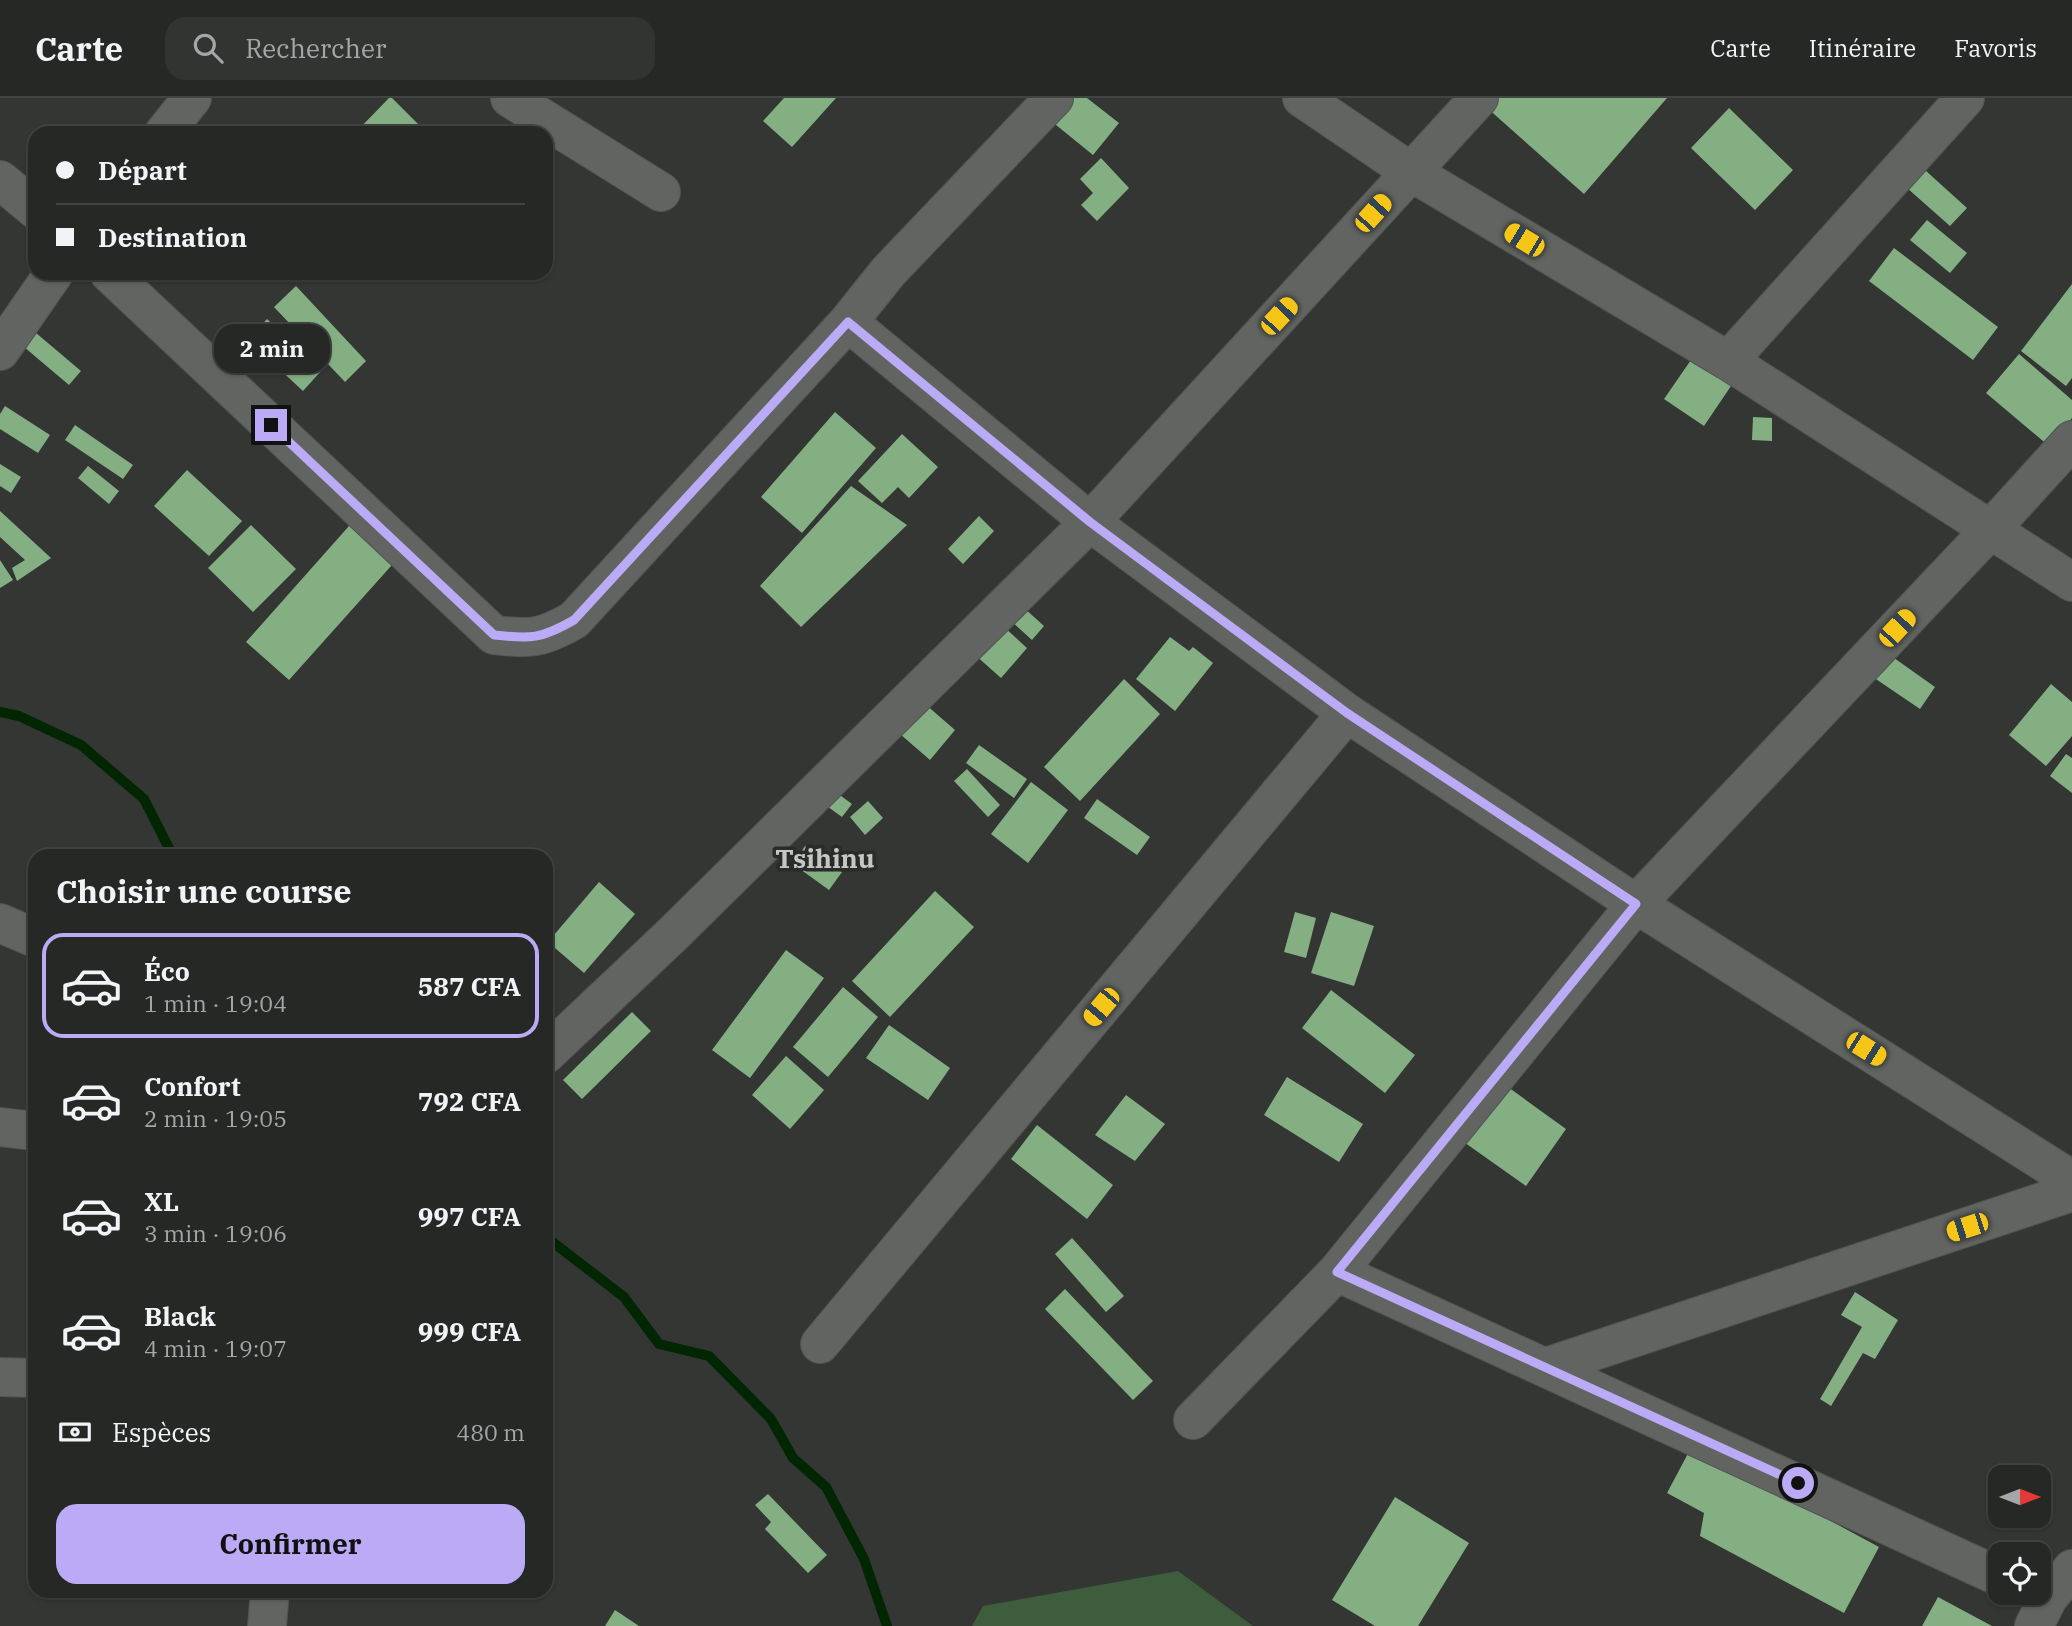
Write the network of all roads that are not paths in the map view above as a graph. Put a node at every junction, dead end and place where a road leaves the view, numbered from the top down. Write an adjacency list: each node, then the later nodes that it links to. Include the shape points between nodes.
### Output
1 (192, 98): 7 (street)
2 (510, 98): 10 (street)
3 (1054, 98): 14 (street, via 888,272)
4 (1302, 98): 8 (street)
5 (1479, 98): 8 (street)
6 (1965, 98): 16 (street)
7 (170, 126)
8 (1411, 172): 16 (street); 18 (street)
9 (0, 180): 11 (street)
10 (661, 192)
11 (28, 203)
12 (49, 280): 15 (street)
13 (116, 280): 14 (street, via 494,635 523,638 550,634 574,620)
14 (848, 322): 18 (street)
15 (0, 351)
16 (1728, 361): 19 (street)
17 (2072, 440): 19 (street)
18 (1090, 522): 21 (street); 25 (street)
19 (1991, 529): 20 (street); 22 (street)
20 (2072, 582)
21 (1347, 713): 22 (street); 31 (street)
22 (1636, 904): 28 (street); 30 (street)
23 (0, 923): 24 (street)
24 (28, 934)
25 (553, 1047)
26 (0, 1127): 27 (street)
27 (28, 1130)
28 (2072, 1180)
29 (2072, 1192): 32 (street)
30 (1337, 1272): 32 (street); 35 (street)
31 (820, 1344)
32 (1546, 1367): 37 (street)
33 (0, 1377): 34 (street)
34 (28, 1378)
35 (1193, 1420)
36 (2072, 1569): 39 (street)
37 (1988, 1571)
38 (270, 1598): 40 (street)
39 (2047, 1607)
40 (268, 1626)

